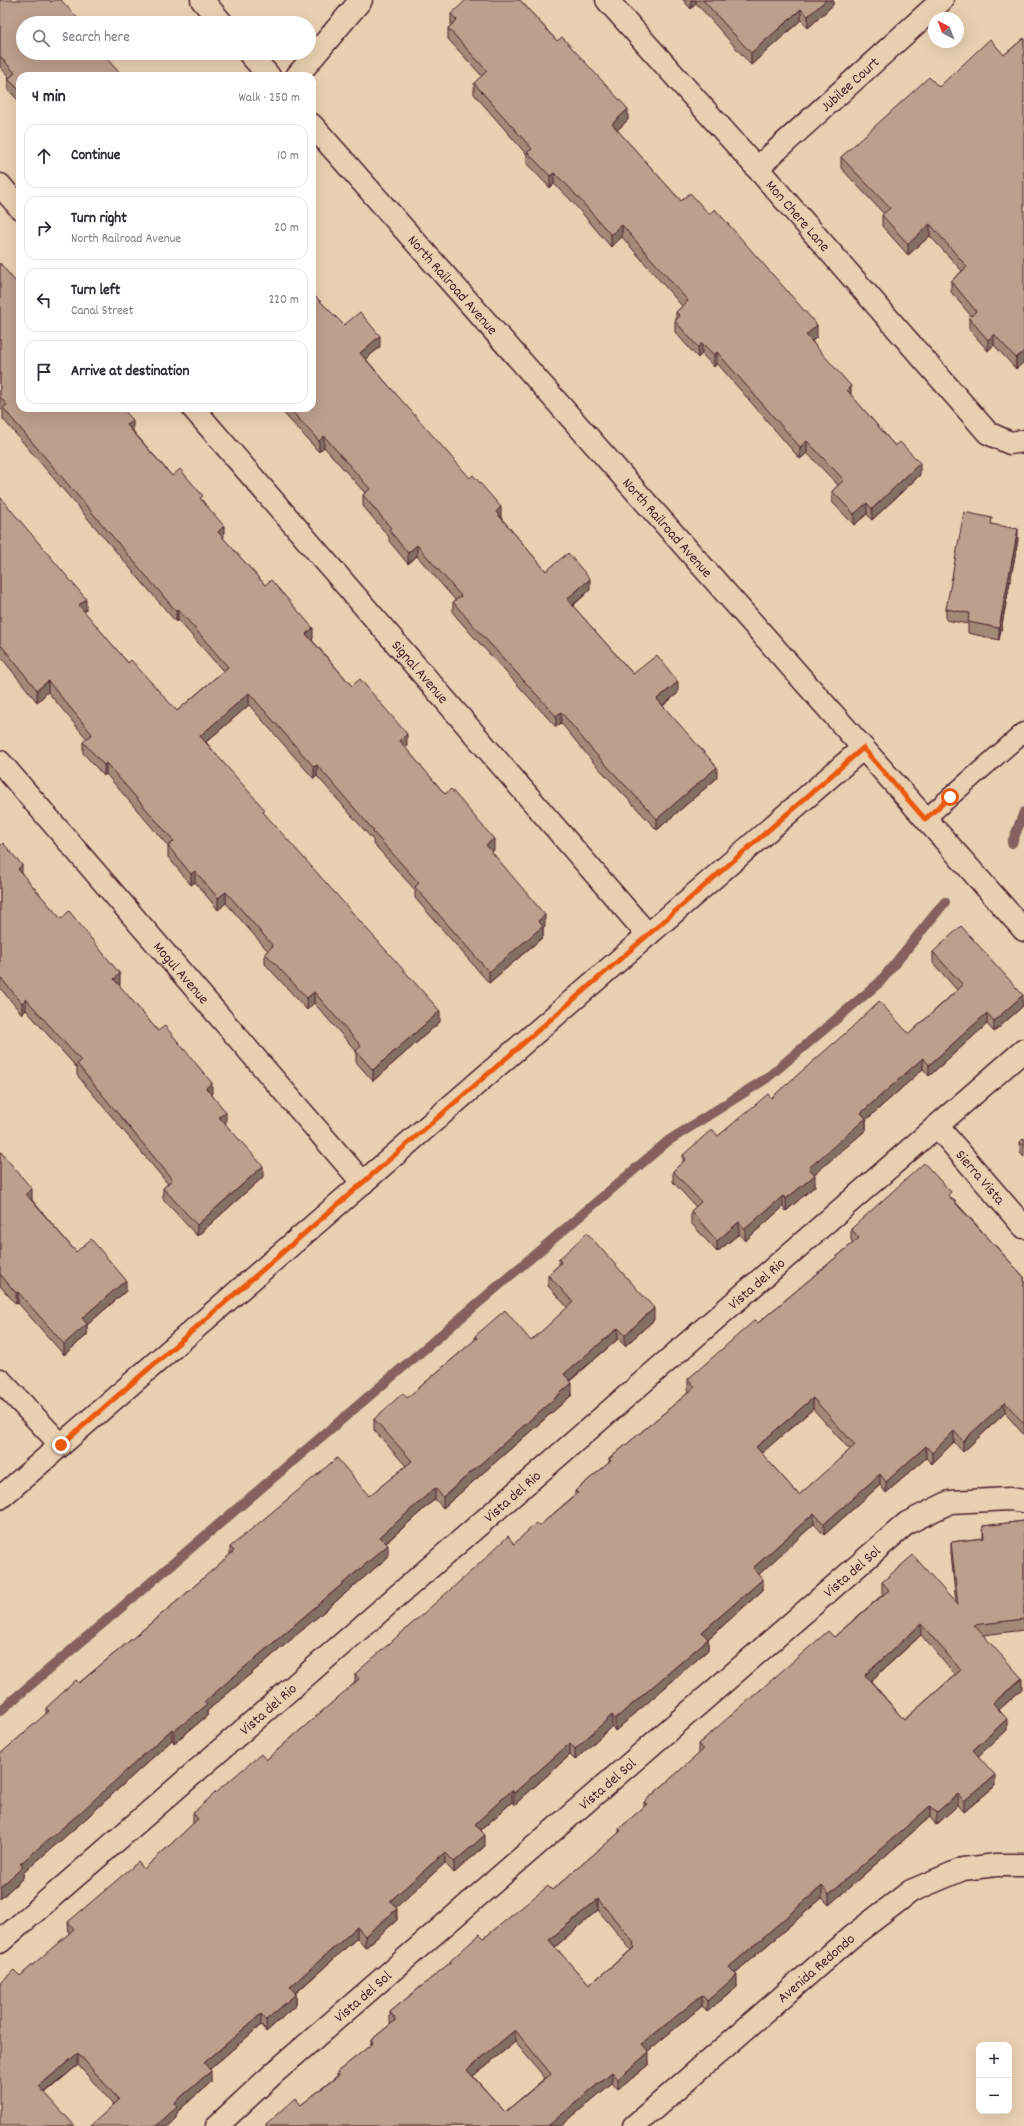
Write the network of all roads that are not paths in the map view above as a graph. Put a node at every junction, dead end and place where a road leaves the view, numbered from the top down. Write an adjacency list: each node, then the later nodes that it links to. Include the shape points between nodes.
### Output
1 (202, 0): 5 (street)
2 (361, 0): 6 (street)
3 (607, 0): 12 (street, Mon Chere Lane)
4 (942, 0): 12 (street, Jubilee Court)
5 (216, 16)
6 (316, 53)
7 (255, 60): 9 (street)
8 (310, 60): 10 (street)
9 (266, 72)
10 (300, 72)
11 (316, 130): 18 (street, North Railroad Avenue)
12 (757, 168): 16 (street, Mon Chere Lane, via 988,432 1010,442)
13 (0, 185): 14 (street)
14 (16, 203)
15 (195, 412): 22 (street, Signal Avenue)
16 (1024, 441)
17 (1024, 732): 20 (lane)
18 (863, 748): 20 (street, North Railroad Avenue); 22 (street)
19 (0, 762): 25 (street, Mogul Avenue)
20 (925, 819): 21 (street, North Railroad Avenue)
21 (1024, 930)
22 (648, 935): 25 (street)
23 (1024, 1050): 24 (street, Vista del Rio)
24 (937, 1126): 26 (street, Sierra Vista); 32 (street, Vista del Rio)
25 (362, 1183): 28 (street)
26 (1024, 1227)
27 (0, 1380): 28 (street)
28 (61, 1445): 29 (street)
29 (0, 1498)
30 (1024, 1502): 33 (street, Vista del Sol, via 1010,1498 950,1502 907,1523 274,2073)
31 (1024, 1865): 34 (street, Avenida Redondo, via 963,1869 911,1891 851,1937)
32 (0, 1942)
33 (217, 2126)
34 (634, 2126)

